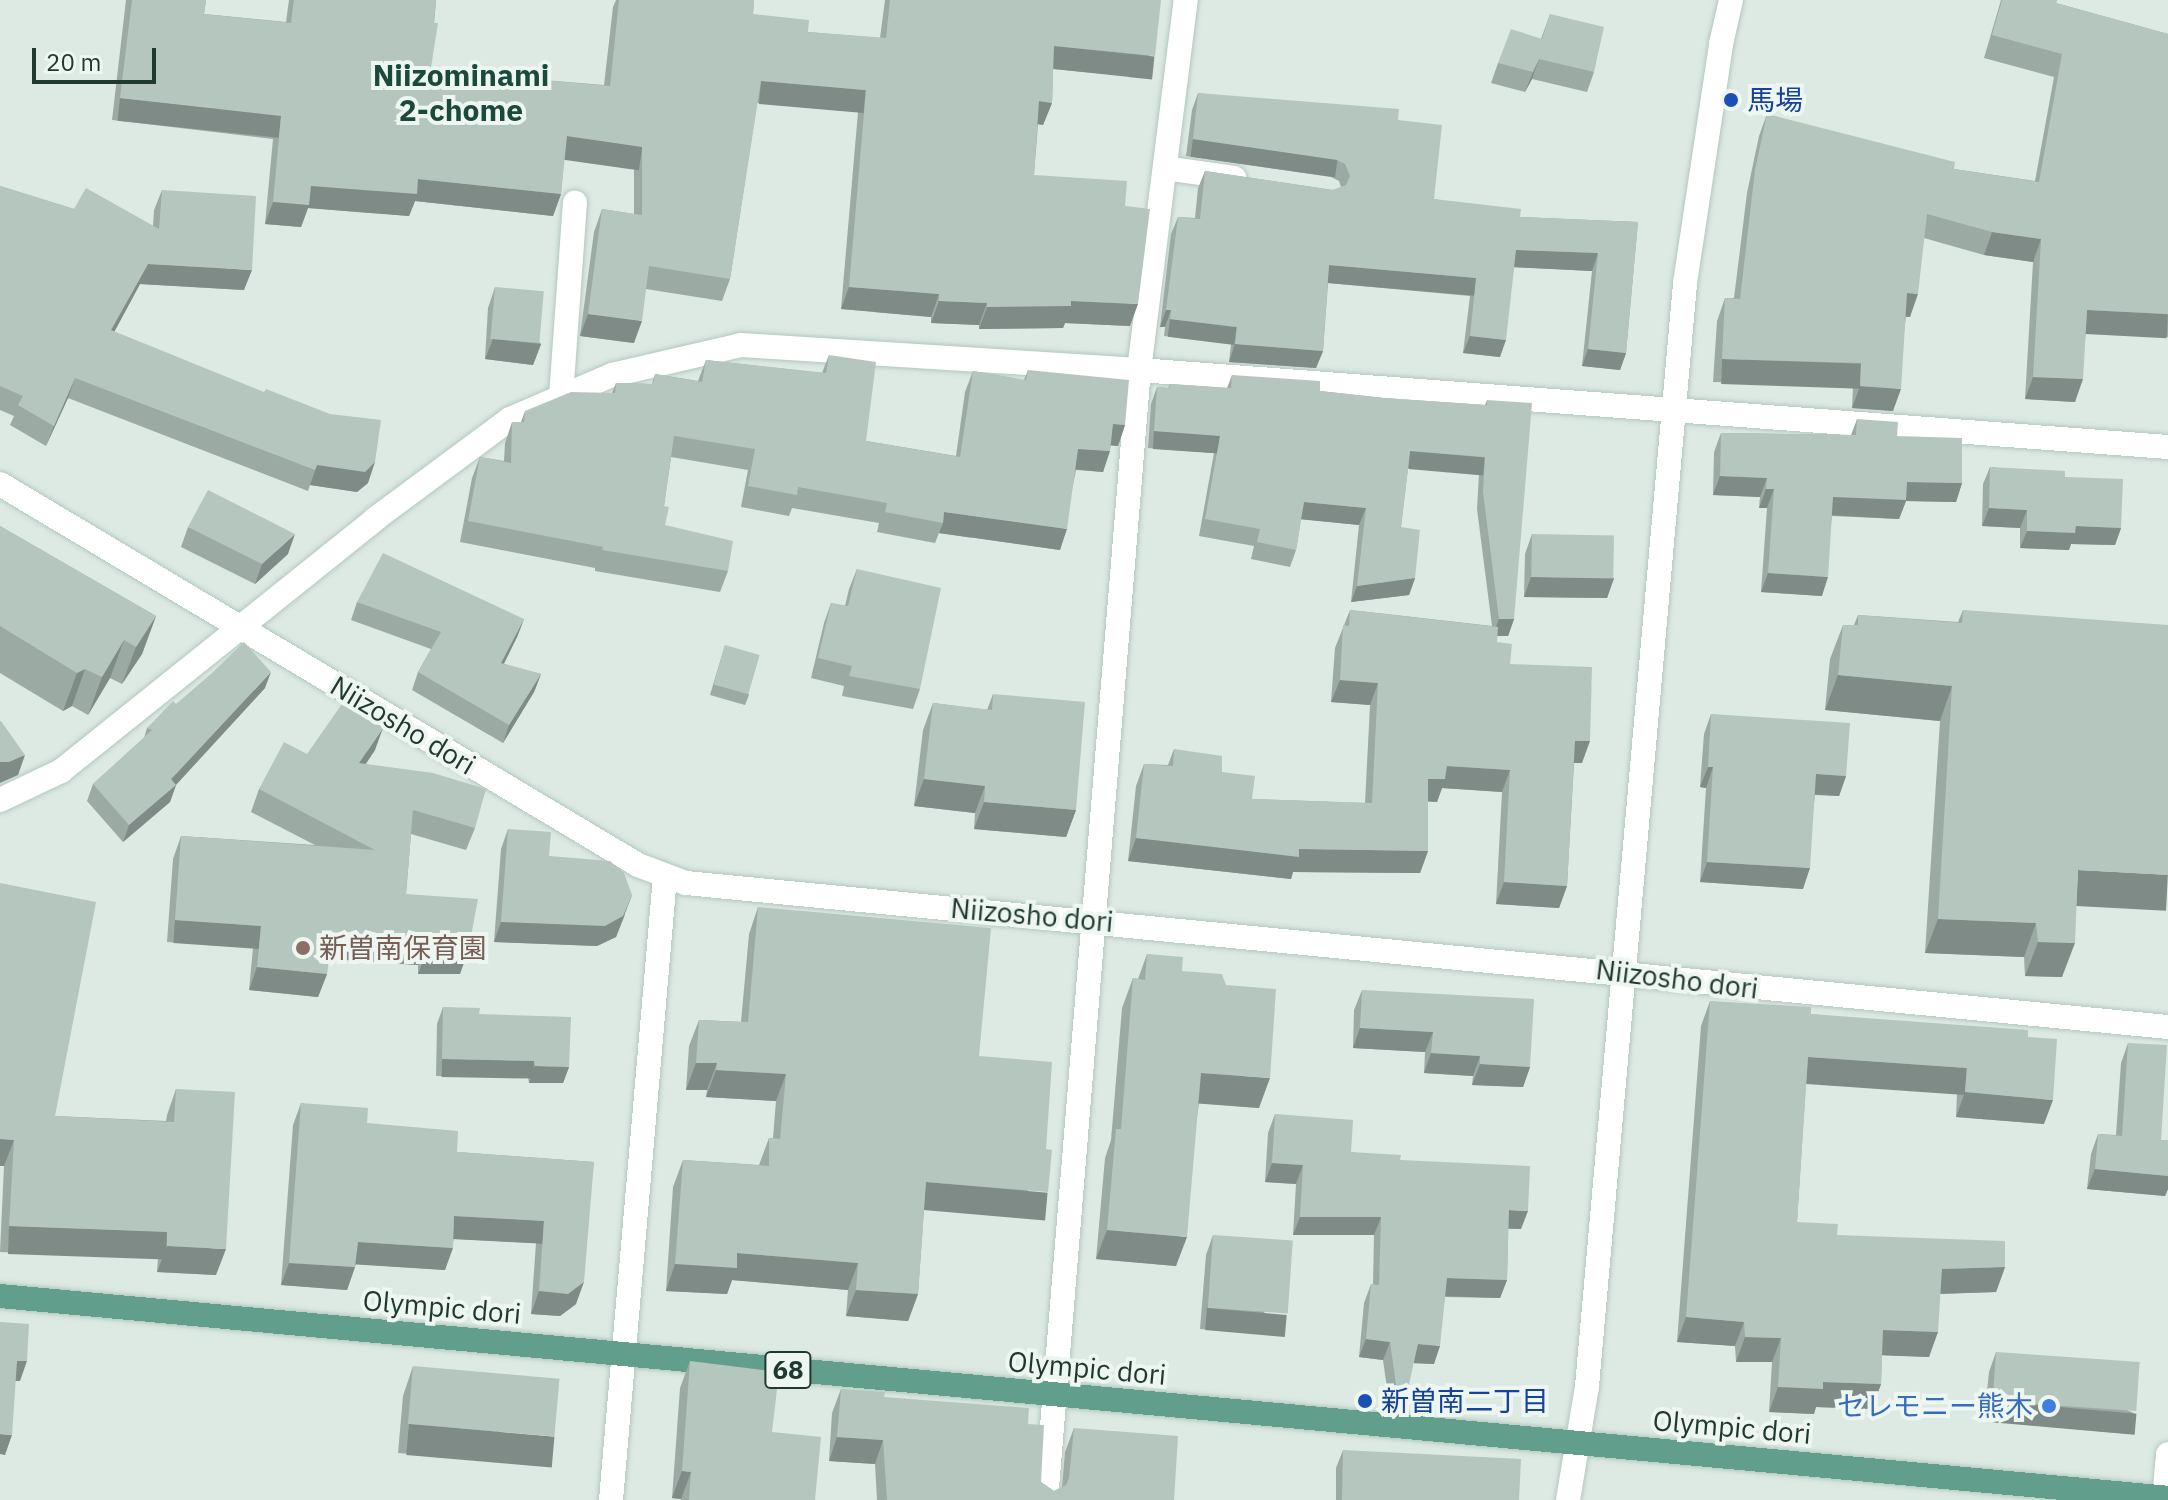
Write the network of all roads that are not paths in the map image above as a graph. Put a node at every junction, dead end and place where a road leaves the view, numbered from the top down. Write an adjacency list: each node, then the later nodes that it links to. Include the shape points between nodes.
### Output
1 (1179, 0): 2 (street)
2 (1186, 0): 4 (street)
3 (1731, 0): 9 (street, via 1685,283)
4 (1165, 168): 5 (street); 7 (street)
5 (1255, 181)
6 (575, 203): 8 (street)
7 (1139, 370): 8 (street, via 741,345 612,375); 9 (street); 15 (street)
8 (561, 397): 12 (street, via 510,419)
9 (1675, 412): 10 (street); 16 (street)
10 (2168, 447)
11 (0, 484): 12 (street, Niizosho dori)
12 (241, 628): 13 (street, via 61,771); 14 (street, Niizosho dori)
13 (0, 800)
14 (665, 877): 15 (street, Niizosho dori); 19 (street)
15 (1094, 920): 16 (street, Niizosho dori); 20 (street)
16 (1624, 974): 17 (street, Niizosho dori); 21 (street, via 1587,1386)
17 (2168, 1027)
18 (0, 1296): 19 (main road, Olympic dori / 68)
19 (624, 1354): 20 (main road, Olympic dori / 68); 24 (street)
20 (1056, 1396): 21 (main road, Olympic dori / 68); 25 (street)
21 (1577, 1442): 23 (main road, Olympic dori / 68); 26 (street)
22 (2168, 1454): 23 (street)
23 (2165, 1499)
24 (611, 1500)
25 (1046, 1500)
26 (1568, 1500)

